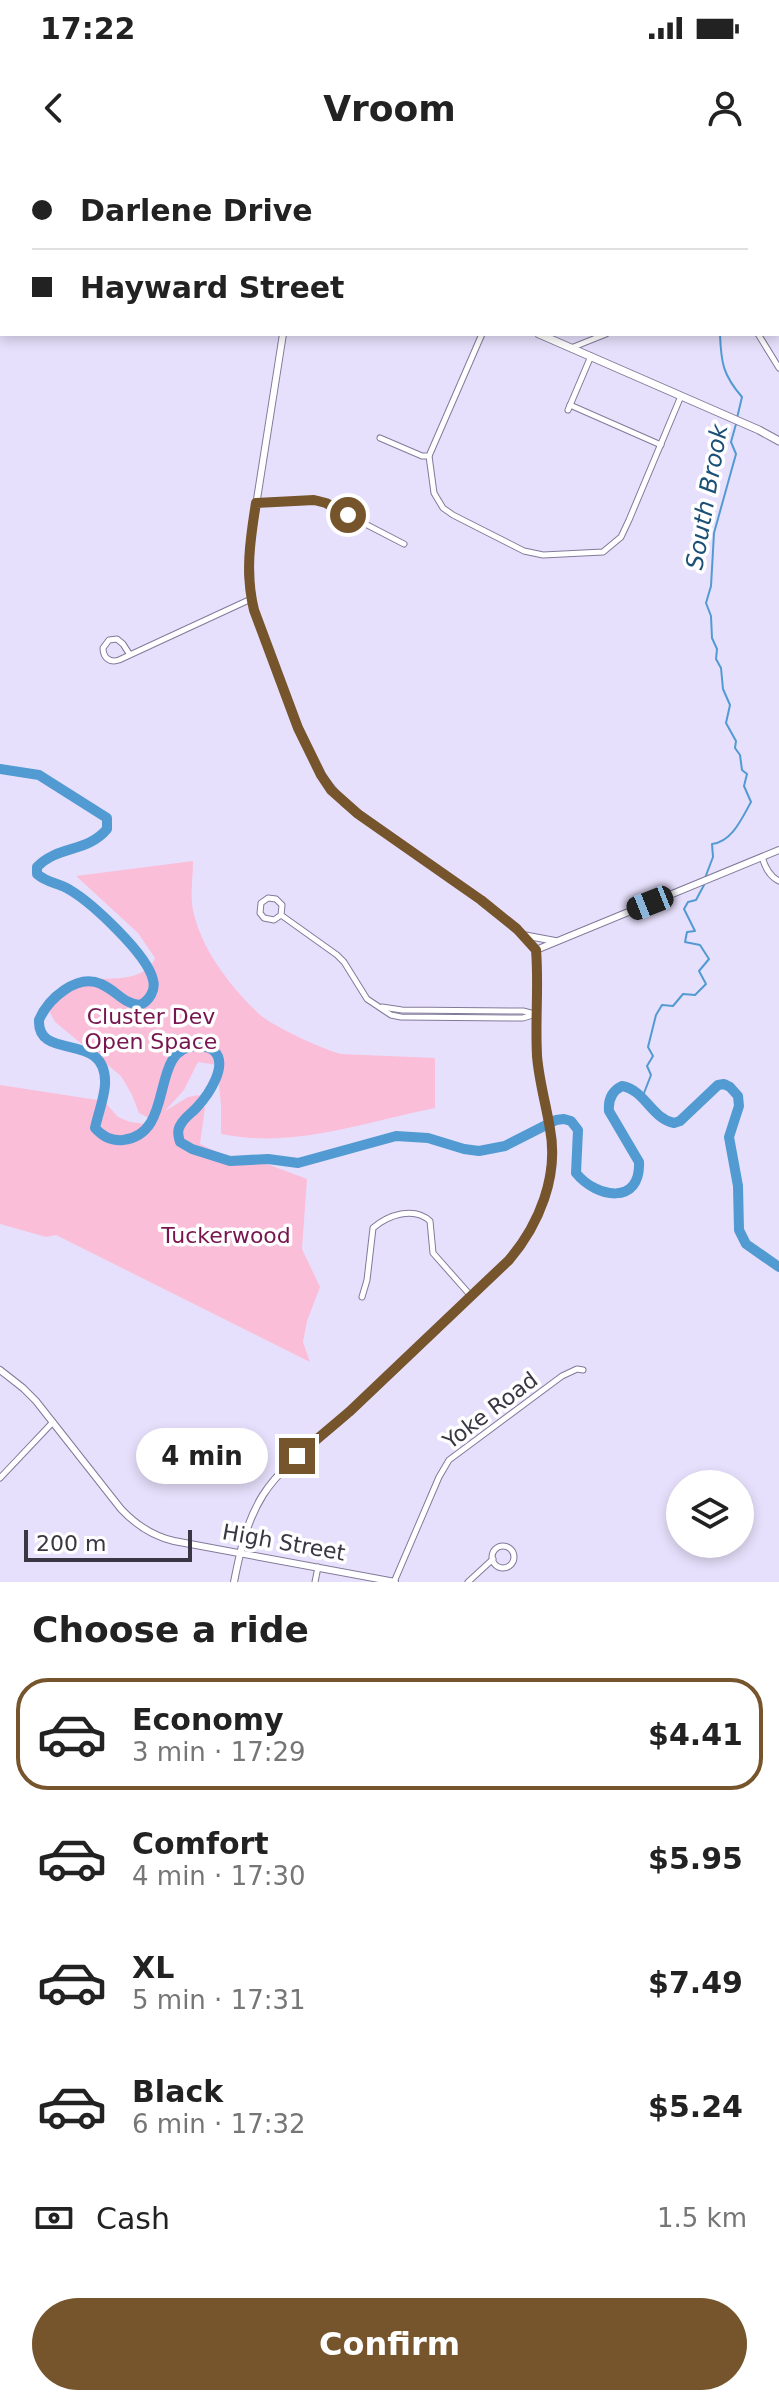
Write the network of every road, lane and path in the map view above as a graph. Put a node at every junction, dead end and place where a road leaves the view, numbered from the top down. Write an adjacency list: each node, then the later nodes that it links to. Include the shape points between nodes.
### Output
1 (283, 336): 14 (street)
2 (481, 336): 13 (street)
3 (544, 336): 6 (main road)
4 (601, 336): 6 (street)
5 (759, 336): 8 (street)
6 (571, 348): 7 (main road)
7 (591, 356): 9 (main road); 12 (street, via 569,407)
8 (779, 368)
9 (681, 396): 11 (main road); 12 (street)
10 (380, 438): 13 (street)
11 (779, 441)
12 (661, 445): 13 (street, via 614,544 603,552 543,555 524,551 443,508 434,493)
13 (429, 456)
14 (256, 503): 15 (street, via 319,500); 16 (street, via 248,564)
15 (404, 544)
16 (251, 599): 17 (street); 22 (street, via 294,718 331,790)
17 (130, 655): 17 (street, via 112,661 103,648 117,639)
18 (779, 850): 19 (street)
19 (762, 857): 20 (street); 23 (street)
20 (779, 881)
21 (281, 915): 21 (street, via 264,918 261,903 278,900); 25 (street, via 337,955 365,997 398,1017)
22 (523, 935): 23 (street); 24 (street)
23 (555, 941): 24 (street)
24 (536, 950): 25 (street)
25 (536, 1014): 26 (street, via 538,1069 552,1151 550,1176 534,1223 514,1254)
26 (471, 1296): 27 (street, via 433,1253 430,1221 414,1213 373,1228); 32 (street, via 283,1469 258,1504)
27 (362, 1297)
28 (0, 1370): 30 (street, High Street)
29 (583, 1370): 37 (street, Yoke Road, via 567,1373 449,1460)
30 (53, 1422): 31 (street); 32 (street, High Street, via 141,1528 167,1540)
31 (0, 1478)
32 (240, 1553): 34 (street, High Street); 35 (street)
33 (493, 1559): 33 (street, via 501,1546 514,1555 507,1567); 38 (street)
34 (318, 1567): 36 (street); 37 (street, High Street)
35 (234, 1582)
36 (315, 1582)
37 (394, 1582)
38 (468, 1582)

